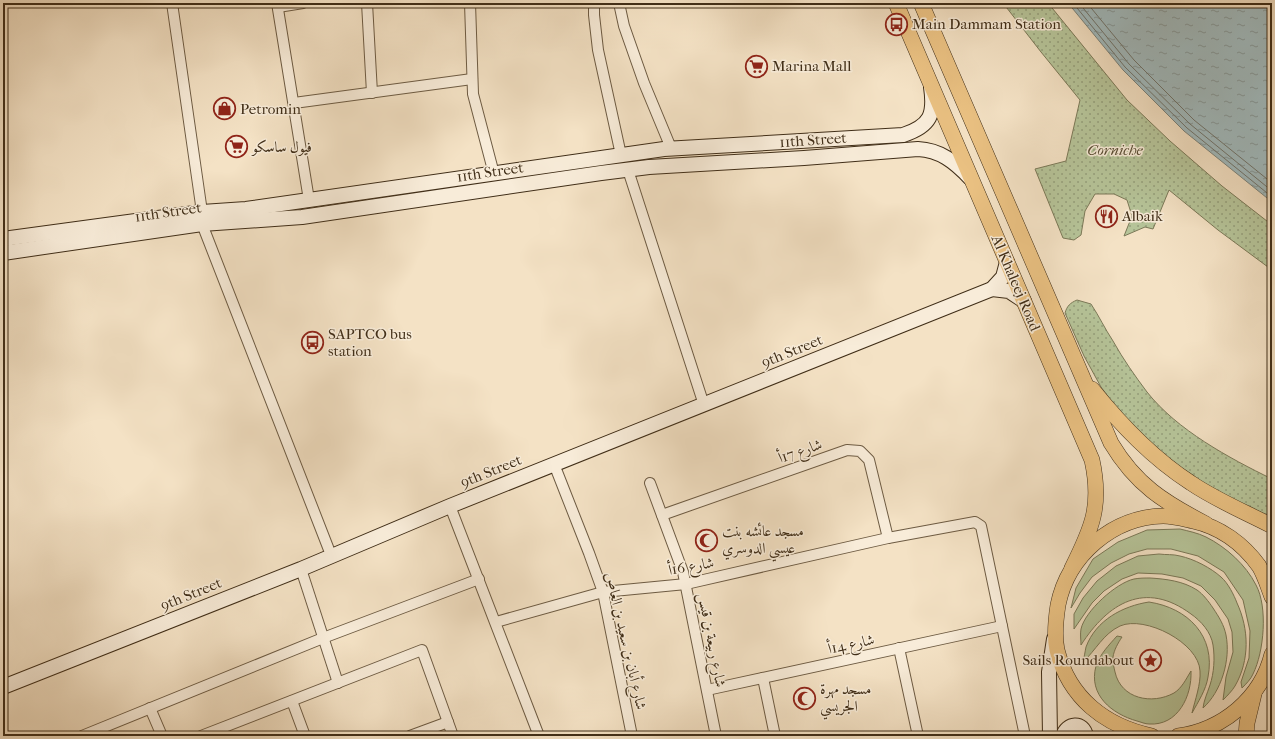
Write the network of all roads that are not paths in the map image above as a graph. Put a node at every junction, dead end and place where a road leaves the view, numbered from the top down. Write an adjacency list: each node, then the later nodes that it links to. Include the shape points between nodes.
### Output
1 (172, 3): 22 (street)
2 (303, 3): 9 (street)
3 (367, 3): 12 (street)
4 (470, 3): 10 (street)
5 (594, 3): 16 (street, via 598,50)
6 (619, 3): 15 (street, via 626,33)
7 (896, 3): 11 (main road, Al Khaleej Road)
8 (921, 3): 28 (main road, Al Khaleej Road)
9 (278, 5): 13 (street)
10 (472, 79): 12 (street); 19 (street, via 473,94)
11 (931, 84): 14 (street, 11th Street, via 932,111 923,126 915,131 903,135); 20 (main road, Al Khaleej Road)
12 (372, 92): 13 (street)
13 (294, 103): 21 (street)
14 (803, 141): 15 (street, 11th Street); 17 (street)
15 (671, 148): 16 (street, 11th Street)
16 (621, 155): 19 (street, 11th Street)
17 (804, 158): 18 (street, 11th Street); 20 (street, 11th Street, via 926,149 938,152 960,166)
18 (628, 170): 22 (street, 11th Street, via 302,217); 29 (street)
19 (494, 174): 21 (street, 11th Street)
20 (972, 181): 25 (main road, Al Khaleej Road)
21 (309, 200): 22 (street, 11th Street)
22 (202, 218): 23 (street, 11th Street); 24 (street, 11th Street); 37 (street)
23 (3, 239)
24 (3, 253)
25 (1007, 262): 26 (street, via 1003,277); 27 (main road, Al Khaleej Road)
26 (992, 289): 27 (street, via 1009,291); 29 (street, 9th Street)
27 (1024, 301): 39 (main road, Al Khaleej Road, via 1092,460 1095,474 1096,500 1093,523)
28 (1076, 365): 34 (main road, Al Khaleej Road, via 1111,443 1125,465 1163,500); 35 (main road, via 1123,425 1161,461 1190,483)
29 (704, 405): 30 (street, 9th Street)
30 (554, 464): 32 (street, 9th Street); 44 (street, شارع أبان بن سعيد بن العاص)
31 (650, 483): 33 (street, شارع ربيعة بن قيس)
32 (450, 506): 37 (street, 9th Street); 42 (street)
33 (662, 515): 36 (street, شارع 17أ, via 847,450 856,450 864,453 871,464); 43 (street, شارع ربيعة بن قيس)
34 (1206, 524): 38 (main road, via 1230,537); 39 (main road, via 1164,516 1136,521 1095,542)
35 (1272, 526)
36 (888, 538): 43 (street, شارع 16أ); 47 (street, شارع 16أ, via 975,522 980,524)
37 (331, 555): 40 (street, 9th Street)
38 (1259, 567): 41 (street); 45 (main road)
39 (1072, 568): 48 (main road, via 1060,598)
40 (301, 569): 49 (street); 55 (street, 9th Street)
41 (1272, 578)
42 (479, 579): 46 (street); 49 (street)
43 (686, 584): 44 (street, شارع 16أ); 57 (street, شارع ربيعة بن قيس)
44 (603, 592): 46 (street, شارع 16أ); 70 (street, شارع أبان بن سعيد بن العاص)
45 (1272, 597)
46 (496, 622): 69 (street)
47 (1002, 626): 50 (street, شارع 14أ); 74 (street)
48 (1056, 628): 75 (street, via 1049,672); 78 (main road, via 1057,649 1069,679 1094,711 1110,721)
49 (323, 638): 54 (street); 59 (street)
50 (899, 648): 53 (street, شارع 14أ); 62 (street)
51 (1272, 654): 56 (main road)
52 (1272, 670): 56 (street)
53 (763, 678): 57 (street, شارع 14أ); 72 (street)
54 (338, 683): 58 (street); 60 (street, via 422,650)
55 (3, 687)
56 (1256, 688): 79 (main road, via 1245,703 1222,721 1193,733); 80 (main road)
57 (707, 690): 71 (street, شارع ربيعة بن قيس)
58 (292, 701): 61 (street); 66 (street)
59 (150, 708): 63 (street); 64 (street)
60 (448, 722): 67 (street); 68 (street)
61 (224, 732): 65 (street)
62 (917, 735): 73 (street)
63 (82, 736)
64 (162, 736)
65 (201, 736)
66 (305, 736)
67 (410, 736)
68 (453, 736)
69 (539, 736)
70 (632, 736)
71 (716, 736)
72 (775, 736)
73 (907, 736)
74 (1025, 736)
75 (1050, 736)
76 (1063, 736): 77 (street, via 1067,728 1079,725)
77 (1086, 736)
78 (1152, 736)
79 (1178, 736)
80 (1246, 736)

